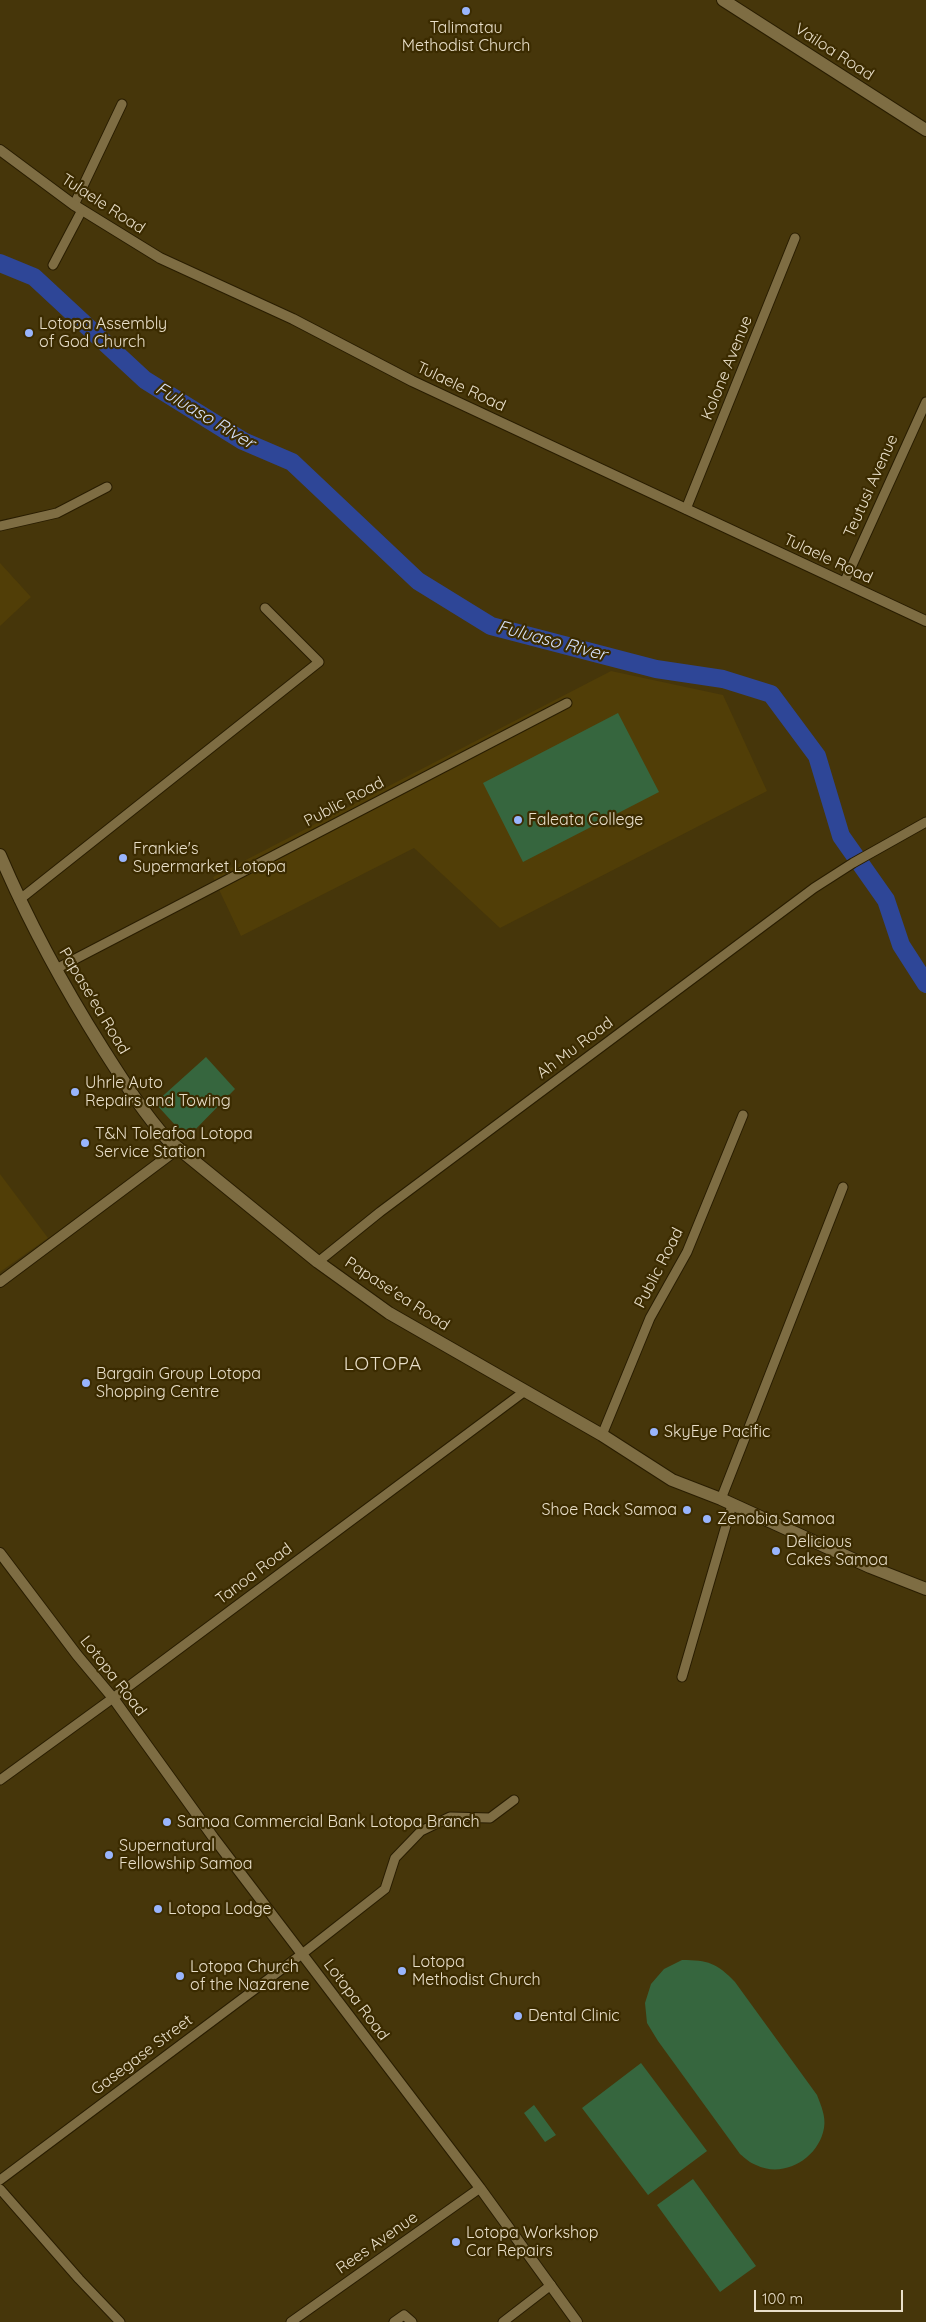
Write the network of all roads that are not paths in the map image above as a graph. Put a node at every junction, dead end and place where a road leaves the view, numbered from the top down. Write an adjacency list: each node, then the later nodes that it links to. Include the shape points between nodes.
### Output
1 (724, 0): 3 (main road, Vailoa Road)
2 (122, 104): 5 (street)
3 (926, 130)
4 (0, 150): 5 (street, Tulaele Road)
5 (78, 208): 7 (street); 10 (street, Tulaele Road, via 160,258)
6 (795, 238): 10 (street, Kolone Avenue)
7 (54, 265)
8 (926, 402): 12 (street, Teutusi Avenue)
9 (107, 487): 11 (street, via 58,513)
10 (686, 509): 12 (street, Tulaele Road)
11 (0, 526)
12 (844, 583): 14 (street, Tulaele Road)
13 (265, 608): 18 (street, via 319,662)
14 (926, 621)
15 (566, 702): 19 (street, Public Road)
16 (926, 822): 23 (street, Ah Mu Road, via 814,888 380,1212)
17 (0, 855): 18 (main road, Papase'ea Road)
18 (19, 900): 19 (main road, Papase'ea Road)
19 (56, 969): 21 (main road, Papase'ea Road, via 132,1095 154,1124)
20 (743, 1114): 26 (street, Public Road, via 687,1252 650,1318)
21 (179, 1148): 23 (main road, Papase'ea Road); 24 (street)
22 (843, 1187): 27 (street)
23 (318, 1262): 25 (main road, Papase'ea Road, via 389,1313)
24 (0, 1282)
25 (525, 1391): 26 (main road, Papase'ea Road); 31 (street, Tanoa Road)
26 (602, 1435): 27 (main road, Papase'ea Road, via 672,1480)
27 (727, 1502): 29 (main road, Papase'ea Road); 30 (street)
28 (0, 1553): 31 (street, Lotopa Road)
29 (926, 1589)
30 (682, 1677)
31 (113, 1698): 32 (street, Tanoa Road); 34 (street, Lotopa Road)
32 (0, 1780)
33 (514, 1800): 34 (street, via 490,1818 450,1817 421,1832 395,1858 385,1889)
34 (302, 1954): 35 (street, Gasegase Street); 37 (street, Lotopa Road)
35 (0, 2180)
36 (0, 2188): 39 (street)
37 (480, 2188): 38 (street, Lotopa Road); 40 (street, Rees Avenue)
38 (551, 2285): 43 (street); 44 (street, Lotopa Road)
39 (120, 2322)
40 (291, 2322)
41 (394, 2322): 42 (street, via 404,2315)
42 (412, 2322)
43 (503, 2322)
44 (577, 2322)

